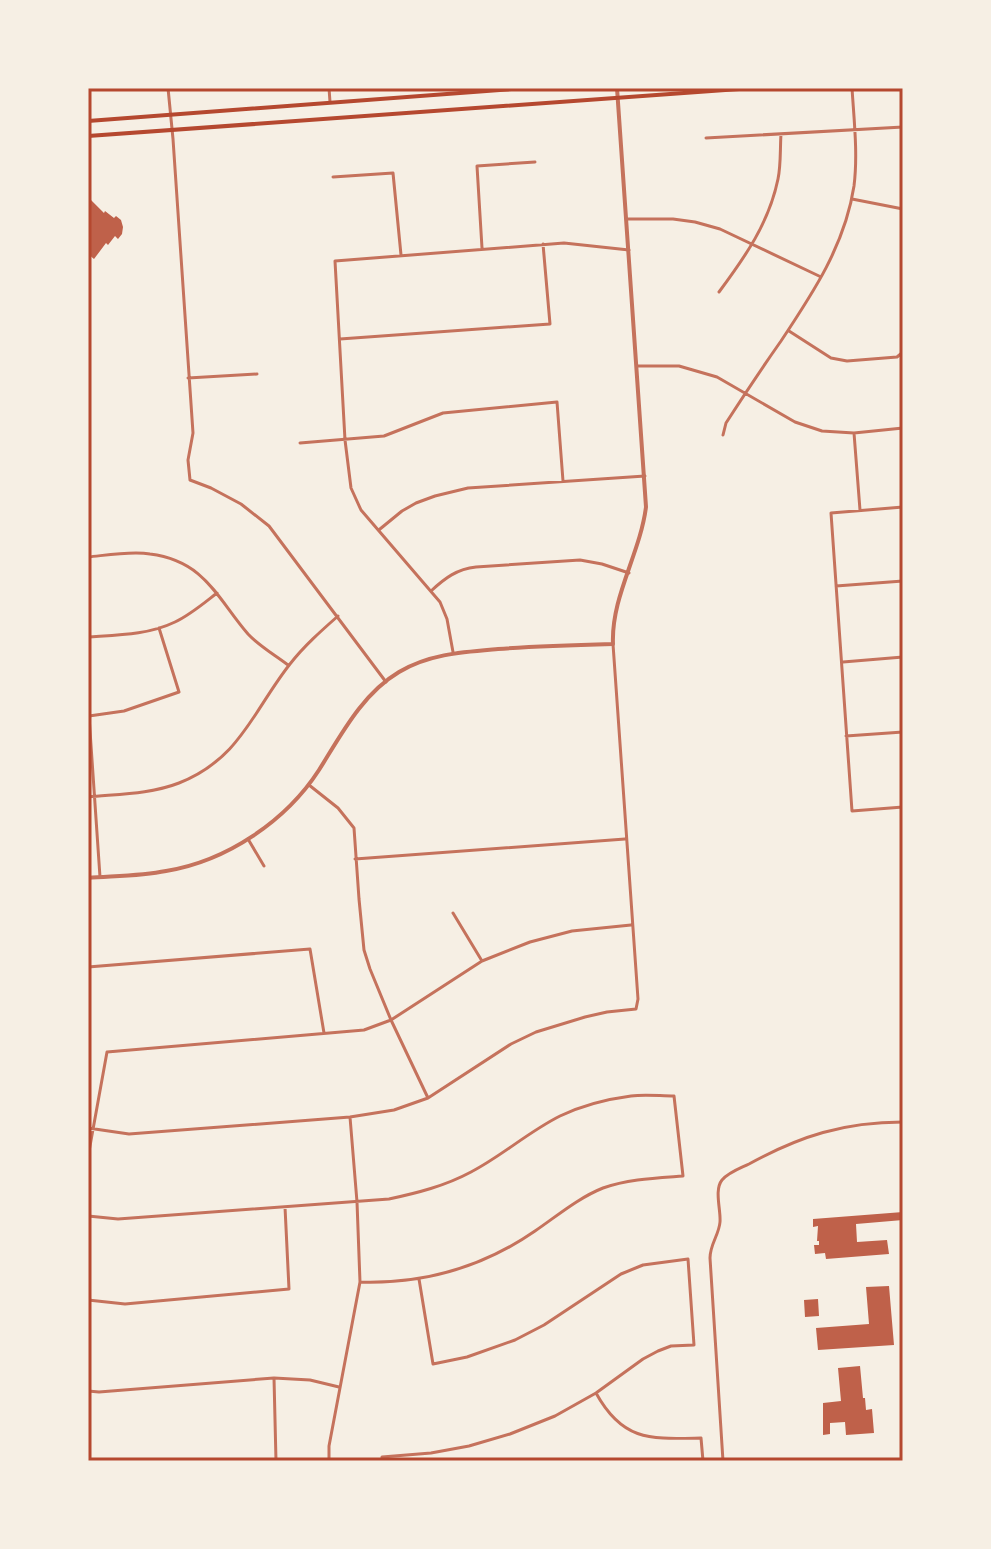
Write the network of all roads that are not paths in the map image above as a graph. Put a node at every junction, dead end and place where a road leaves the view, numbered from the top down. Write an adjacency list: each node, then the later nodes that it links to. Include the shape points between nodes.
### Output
1 (168, 88): 9 (street)
2 (329, 88): 8 (street)
3 (526, 88): 8 (main road)
4 (617, 88): 7 (street)
5 (753, 88): 7 (main road)
6 (852, 88): 12 (street)
7 (617, 97): 13 (main road); 21 (street)
8 (330, 102): 9 (main road)
9 (170, 116): 10 (main road); 13 (street)
10 (89, 122)
11 (903, 127): 12 (street)
12 (854, 129): 14 (street); 19 (street)
13 (171, 130): 15 (main road); 34 (street)
14 (781, 134): 16 (street); 23 (street, via 778,178)
15 (88, 136)
16 (706, 138)
17 (535, 162): 24 (street, via 477,166)
18 (333, 177): 26 (street, via 393,173)
19 (852, 199): 20 (street); 27 (street, via 838,245)
20 (903, 209)
21 (626, 219): 23 (street, via 695,222); 25 (street)
22 (543, 244): 24 (street); 25 (street); 30 (street, via 550,324)
23 (752, 246): 27 (street); 28 (street)
24 (482, 248): 26 (street)
25 (629, 250): 32 (street)
26 (401, 255): 30 (street, via 335,261)
27 (820, 277): 29 (street)
28 (719, 292)
29 (788, 330): 31 (street, via 831,358 897,357); 35 (street)
30 (340, 339): 39 (street)
31 (903, 352)
32 (637, 366): 35 (street, via 692,369); 41 (street)
33 (257, 374): 34 (street)
34 (188, 378): 52 (street, via 190,480 241,504 269,526)
35 (746, 392): 37 (street, via 795,422); 38 (street)
36 (903, 428): 37 (street)
37 (854, 433): 44 (street)
38 (723, 435)
39 (345, 440): 40 (street); 42 (street, via 384,436 443,413 557,402); 45 (street, via 351,488)
40 (300, 443)
41 (645, 476): 42 (street); 47 (street, via 646,507)
42 (563, 481): 45 (street, via 445,494 416,503)
43 (903, 507): 44 (street)
44 (860, 510): 49 (street, via 831,513)
45 (379, 530): 50 (street)
46 (88, 557): 51 (street, via 150,554 173,560 198,572)
47 (629, 573): 50 (street, via 580,560 476,567 454,573); 55 (street, via 616,609)
48 (903, 581): 49 (street)
49 (836, 586): 58 (street)
50 (431, 591): 56 (street, via 444,611)
51 (217, 592): 53 (street, via 186,616); 59 (street, via 250,637)
52 (338, 616): 59 (street); 60 (street)
53 (159, 628): 54 (street); 61 (street, via 179,692 124,711)
54 (88, 637)
55 (613, 644): 56 (street); 69 (street)
56 (453, 652): 60 (street, via 415,664)
57 (903, 657): 58 (street)
58 (841, 662): 63 (street)
59 (289, 665): 65 (street, via 224,757 179,783)
60 (386, 682): 64 (street, via 359,709)
61 (88, 716): 65 (street)
62 (903, 732): 63 (street)
63 (846, 736): 67 (street, via 852,811)
64 (309, 785): 68 (street); 70 (street, via 354,828)
65 (95, 796): 66 (street); 72 (street)
66 (88, 797)
67 (903, 807)
68 (248, 839): 71 (street); 72 (street, via 187,867)
69 (625, 839): 70 (street); 75 (street)
70 (355, 859): 78 (street, via 364,950)
71 (264, 866)
72 (100, 877): 73 (street)
73 (88, 878)
74 (453, 913): 76 (street)
75 (632, 925): 76 (street, via 572,931); 80 (street, via 636,1009 536,1032)
76 (482, 961): 78 (street)
77 (88, 967): 79 (street, via 310,949)
78 (391, 1020): 79 (street, via 364,1030); 80 (street)
79 (324, 1034): 83 (street, via 107,1052)
80 (428, 1098): 81 (street)
81 (350, 1117): 83 (street, via 129,1134); 85 (street)
82 (903, 1122): 99 (street, via 870,1122 813,1135 772,1151 719,1187 720,1227 710,1258)
83 (90, 1129): 84 (street)
84 (88, 1157)
85 (357, 1202): 86 (street); 88 (street, via 451,1182 562,1115 632,1096 674,1096 683,1176 603,1188 504,1250); 89 (street)
86 (285, 1207): 87 (street, via 118,1219); 90 (street, via 289,1289 125,1304)
87 (88, 1216)
88 (419, 1279): 89 (street); 94 (street, via 433,1364 515,1340 621,1274 688,1259 694,1345 658,1351)
89 (360, 1282): 92 (street)
90 (88, 1300)
91 (274, 1378): 92 (street); 93 (street); 96 (street)
92 (340, 1387): 97 (street)
93 (88, 1391)
94 (596, 1393): 95 (street, via 555,1416 496,1438); 98 (street, via 622,1427 645,1437 701,1438)
95 (382, 1459)
96 (276, 1461)
97 (329, 1461)
98 (703, 1461)
99 (723, 1461)

